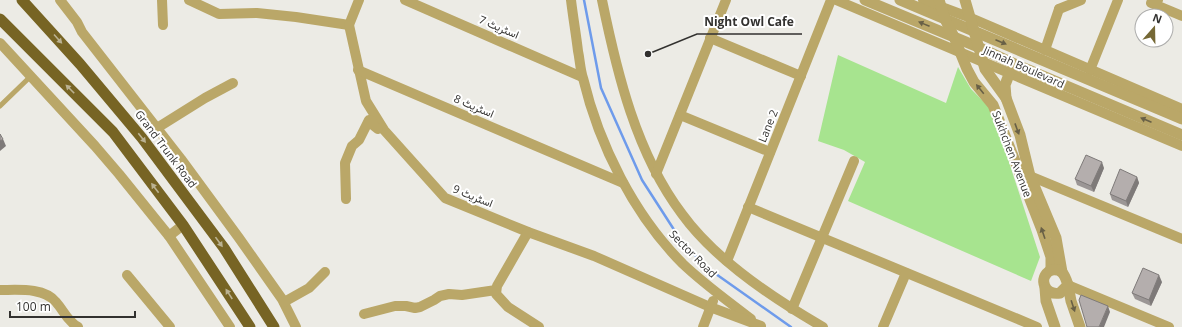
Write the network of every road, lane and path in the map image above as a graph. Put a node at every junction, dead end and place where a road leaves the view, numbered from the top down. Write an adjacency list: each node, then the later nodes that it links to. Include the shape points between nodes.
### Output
1 (17, 0): 26 (highway)
2 (22, 0): 26 (highway, Grand Trunk Road)
3 (60, 0): 49 (street)
4 (162, 0): 27 (street)
5 (190, 0): 28 (street, via 219,14 256,13)
6 (359, 0): 28 (street)
7 (405, 0): 42 (street, اسٹریٹ 7)
8 (571, 0): 42 (street, Sector Road)
9 (602, 0): 55 (street, via 622,86)
10 (726, 0): 31 (street)
11 (831, 0): 41 (street, Lane 2)
12 (836, 0): 19 (street)
13 (900, 0): 25 (street, Jinnah Boulevard)
14 (923, 0): 20 (street)
15 (965, 0): 23 (street, Sukhchen Avenue)
16 (1081, 0): 21 (street)
17 (1118, 0): 38 (street)
18 (1149, 1): 22 (street)
19 (863, 3): 30 (street, Jinnah Boulevard, one-way to 19); 35 (street)
20 (940, 4): 23 (street); 25 (street, Sukhchen Avenue)
21 (1058, 4): 34 (street)
22 (1182, 16)
23 (971, 18): 29 (street, Sukhchen Avenue); 34 (street)
24 (0, 19): 60 (highway, one-way to 24, via 112,132)
25 (945, 19): 29 (street, Jinnah Boulevard); 30 (street, Sukhchen Avenue)
26 (43, 22): 84 (highway, Grand Trunk Road, one-way to 84, via 142,138 224,248)
27 (163, 25)
28 (349, 25): 37 (street)
29 (973, 31): 33 (street, Sukhchen Avenue); 48 (street, Jinnah Boulevard, one-way to 48)
30 (954, 37): 33 (street, Jinnah Boulevard); 35 (street, Sukhchen Avenue)
31 (710, 38): 41 (street); 47 (street)
32 (0, 43): 40 (street)
33 (978, 47): 36 (street, Sukhchen Avenue); 51 (street, Jinnah Boulevard, one-way to 33)
34 (1045, 50): 38 (street)
35 (960, 52): 36 (street); 66 (street, Sukhchen Avenue, one-way to 35, via 994,105 974,82)
36 (981, 60): 39 (street); 44 (street, Sukhchen Avenue)
37 (358, 70): 50 (street, اسٹریٹ 9, via 366,101); 57 (street, اسٹریٹ 8)
38 (1090, 70): 46 (street)
39 (1010, 72): 44 (street, via 1005,85); 52 (street)
40 (31, 76): 45 (lane); 62 (street, via 95,146)
41 (801, 76): 53 (street, Lane 2)
42 (582, 77): 57 (street, Sector Road, via 601,136)
43 (233, 83): 49 (street)
44 (1006, 98): 56 (street, Sukhchen Avenue, one-way to 56, via 1020,135)
45 (0, 106)
46 (1182, 109)
47 (680, 115): 53 (street); 55 (street)
48 (1182, 119)
49 (157, 128): 75 (street)
50 (384, 130): 58 (street, via 380,131 369,120 359,140 352,146 346,163); 61 (street, اسٹریٹ 9, via 444,198)
51 (1182, 135)
52 (1182, 146)
53 (770, 152): 59 (street, Lane 2)
54 (854, 161): 63 (street)
55 (656, 174): 65 (street, via 682,215)
56 (1030, 176): 64 (street); 66 (street, Sukhchen Avenue, via 1056,238)
57 (623, 183): 74 (street, Sector Road, via 664,244)
58 (346, 200)
59 (748, 207): 63 (street); 65 (street, Lane 2)
60 (183, 226): 62 (street); 83 (highway, one-way to 60)
61 (528, 232): 73 (street); 76 (street, اسٹریٹ 9, via 594,256)
62 (169, 236): 82 (street)
63 (822, 238): 68 (street); 77 (street)
64 (1182, 240)
65 (727, 261): 77 (street)
66 (1056, 271): 70 (street, Sukhchen Avenue, via 1066,278); 71 (street, Sukhchen Avenue, via 1048,272 1044,278)
67 (325, 272): 75 (street, via 309,288)
68 (906, 273): 89 (street); 90 (street)
69 (127, 275): 81 (street)
70 (1068, 285): 71 (street, via 1057,293 1051,293); 92 (street, Sukhchen Avenue, one-way to 92, via 1070,301); 93 (street)
71 (1045, 288): 91 (street, Sukhchen Avenue, via 1046,300)
72 (0, 290): 80 (street, via 39,292 50,296 66,317)
73 (496, 290): 78 (street, via 462,295 449,294 420,307 395,306); 86 (street, via 496,294 508,307)
74 (716, 292): 76 (street); 79 (street, Sector Road)
75 (284, 302): 85 (street)
76 (710, 307): 79 (street, اسٹریٹ 9); 87 (street)
77 (792, 309): 88 (street)
78 (364, 314)
79 (762, 326)
80 (78, 327)
81 (170, 327)
82 (230, 327)
83 (250, 327)
84 (274, 327)
85 (296, 327)
86 (539, 327)
87 (703, 327)
88 (823, 327)
89 (883, 327)
90 (1037, 327)
91 (1055, 327)
92 (1080, 327)
93 (1170, 327)

